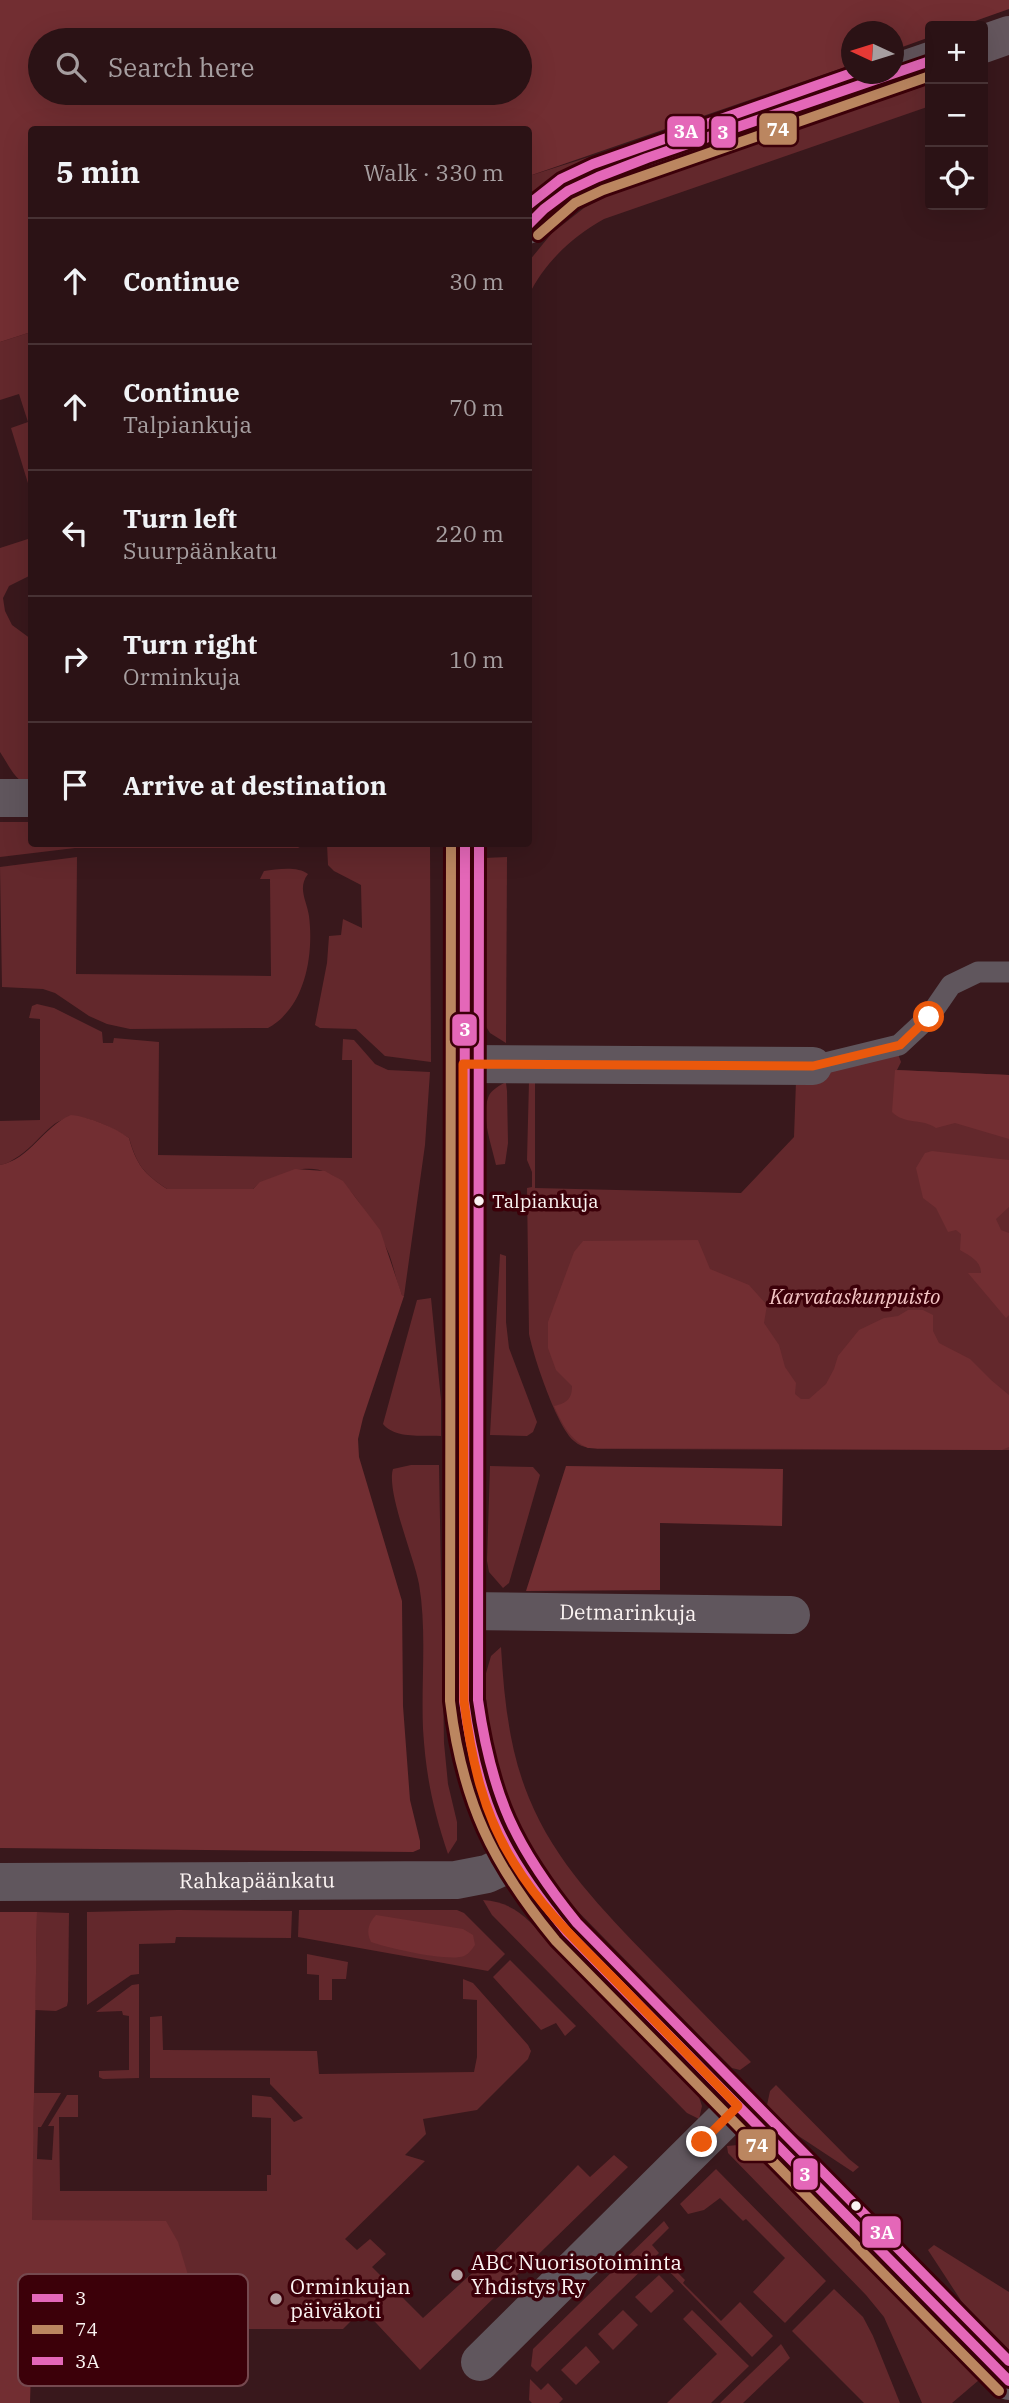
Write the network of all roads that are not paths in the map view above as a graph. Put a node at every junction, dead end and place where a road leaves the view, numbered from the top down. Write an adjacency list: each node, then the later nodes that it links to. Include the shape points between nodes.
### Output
1 (1009, 35): 2 (street)
2 (988, 42)
3 (925, 63): 4 (street, via 598,177 568,191)
4 (532, 221)
5 (0, 798): 6 (street)
6 (28, 798)
7 (465, 847): 9 (street)
8 (1009, 972): 10 (lane, via 978,972 951,985 929,1017 900,1045)
9 (463, 1064): 10 (street); 11 (street)
10 (813, 1066)
11 (464, 1611): 12 (street, Detmarinkuja); 13 (street, via 469,1740 488,1810)
12 (791, 1615)
13 (513, 1862): 14 (street, Rahkapäänkatu, via 487,1874 456,1880); 15 (street, via 568,1932)
14 (0, 1882)
15 (738, 2106): 16 (street); 17 (street)
16 (480, 2362)
17 (1009, 2381)

